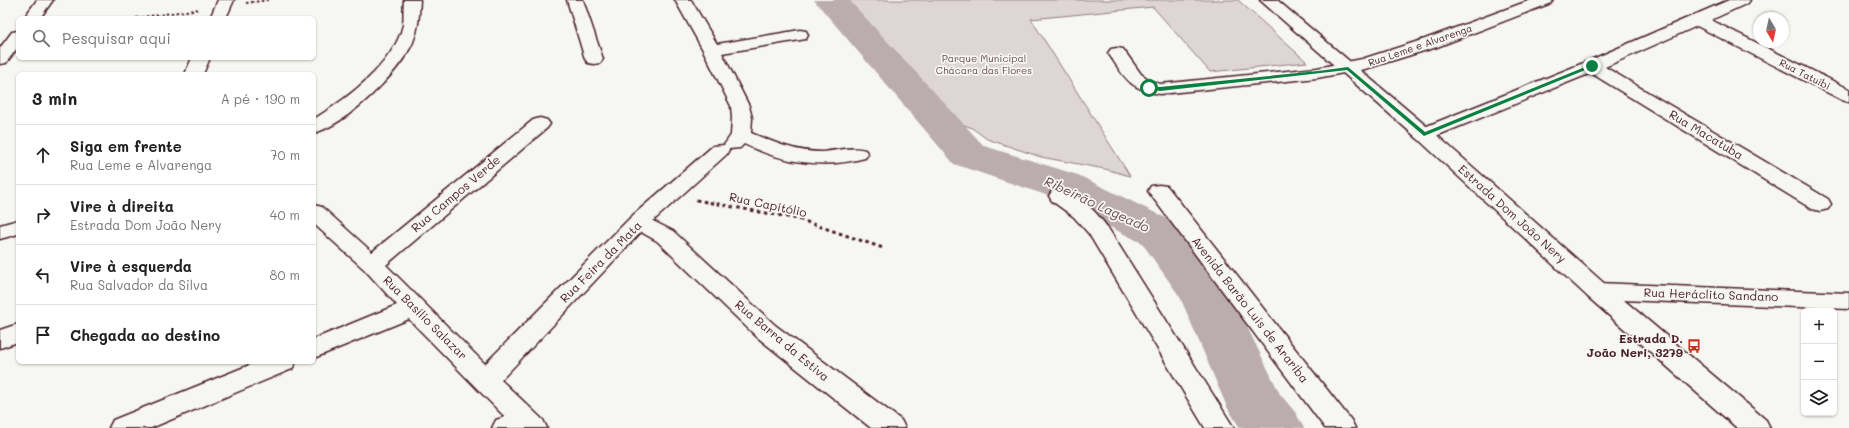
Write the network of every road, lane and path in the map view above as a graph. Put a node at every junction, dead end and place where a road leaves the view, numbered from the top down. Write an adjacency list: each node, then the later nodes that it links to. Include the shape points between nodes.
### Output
1 (45, 0): 9 (street)
2 (226, 0): 10 (street)
3 (412, 0): 24 (street, via 411,26 405,42 390,64 352,101)
4 (575, 0): 17 (street)
5 (683, 0): 14 (street)
6 (1268, 0): 20 (street, Estrada Dom João Nery)
7 (1545, 0): 20 (street, Rua Leme e Alvarenga, via 1431,44)
8 (1742, 0): 11 (street)
9 (33, 16)
10 (219, 16)
11 (1697, 20): 19 (street); 22 (street, Rua Tatuibi)
12 (800, 35): 14 (street)
13 (16, 39): 16 (street)
14 (712, 50): 26 (street, via 740,106 742,118)
15 (1117, 53): 20 (street, Rua Leme e Alvarenga, via 1142,85 1160,89)
16 (0, 59)
17 (594, 59)
18 (200, 60): 21 (street)
19 (1592, 66): 25 (street); 31 (street, Rua Macatuba)
20 (1348, 68): 25 (street, Estrada Dom João Nery)
21 (195, 72)
22 (1849, 96)
23 (540, 124): 37 (street, Rua Campos Verde)
24 (316, 126)
25 (1424, 134): 38 (street, Estrada Dom João Nery)
26 (732, 143): 27 (street, via 808,158 835,158); 29 (street, Rua Feira da Mata)
27 (858, 154)
28 (1159, 191): 50 (street, Avenida Barão Luís de Arariba)
29 (670, 195): 32 (street, Rua Feira da Mata); 36 (path, Rua Capitólio, via 798,219)
30 (1060, 196): 49 (street, via 1091,220 1100,233)
31 (1820, 204)
32 (639, 222): 45 (street, Rua Feira da Mata); 48 (street, Rua Barra da Estiva, via 664,236 766,331)
33 (320, 223): 37 (street, Rua Basílio Salazar)
34 (16, 228): 35 (street)
35 (0, 232)
36 (883, 248)
37 (372, 264): 40 (street, Rua Basílio Salazar)
38 (1597, 291): 39 (street, Rua Heráclito Sandano); 51 (street, Estrada Dom João Nery)
39 (1849, 300)
40 (413, 308): 43 (street); 45 (street, Rua Basílio Salazar)
41 (16, 334): 42 (street)
42 (0, 339)
43 (316, 348)
44 (278, 364): 47 (street)
45 (486, 379): 46 (street, Rua Basílio Salazar)
46 (521, 425)
47 (123, 428)
48 (891, 428)
49 (1220, 428)
50 (1341, 428)
51 (1756, 428)

